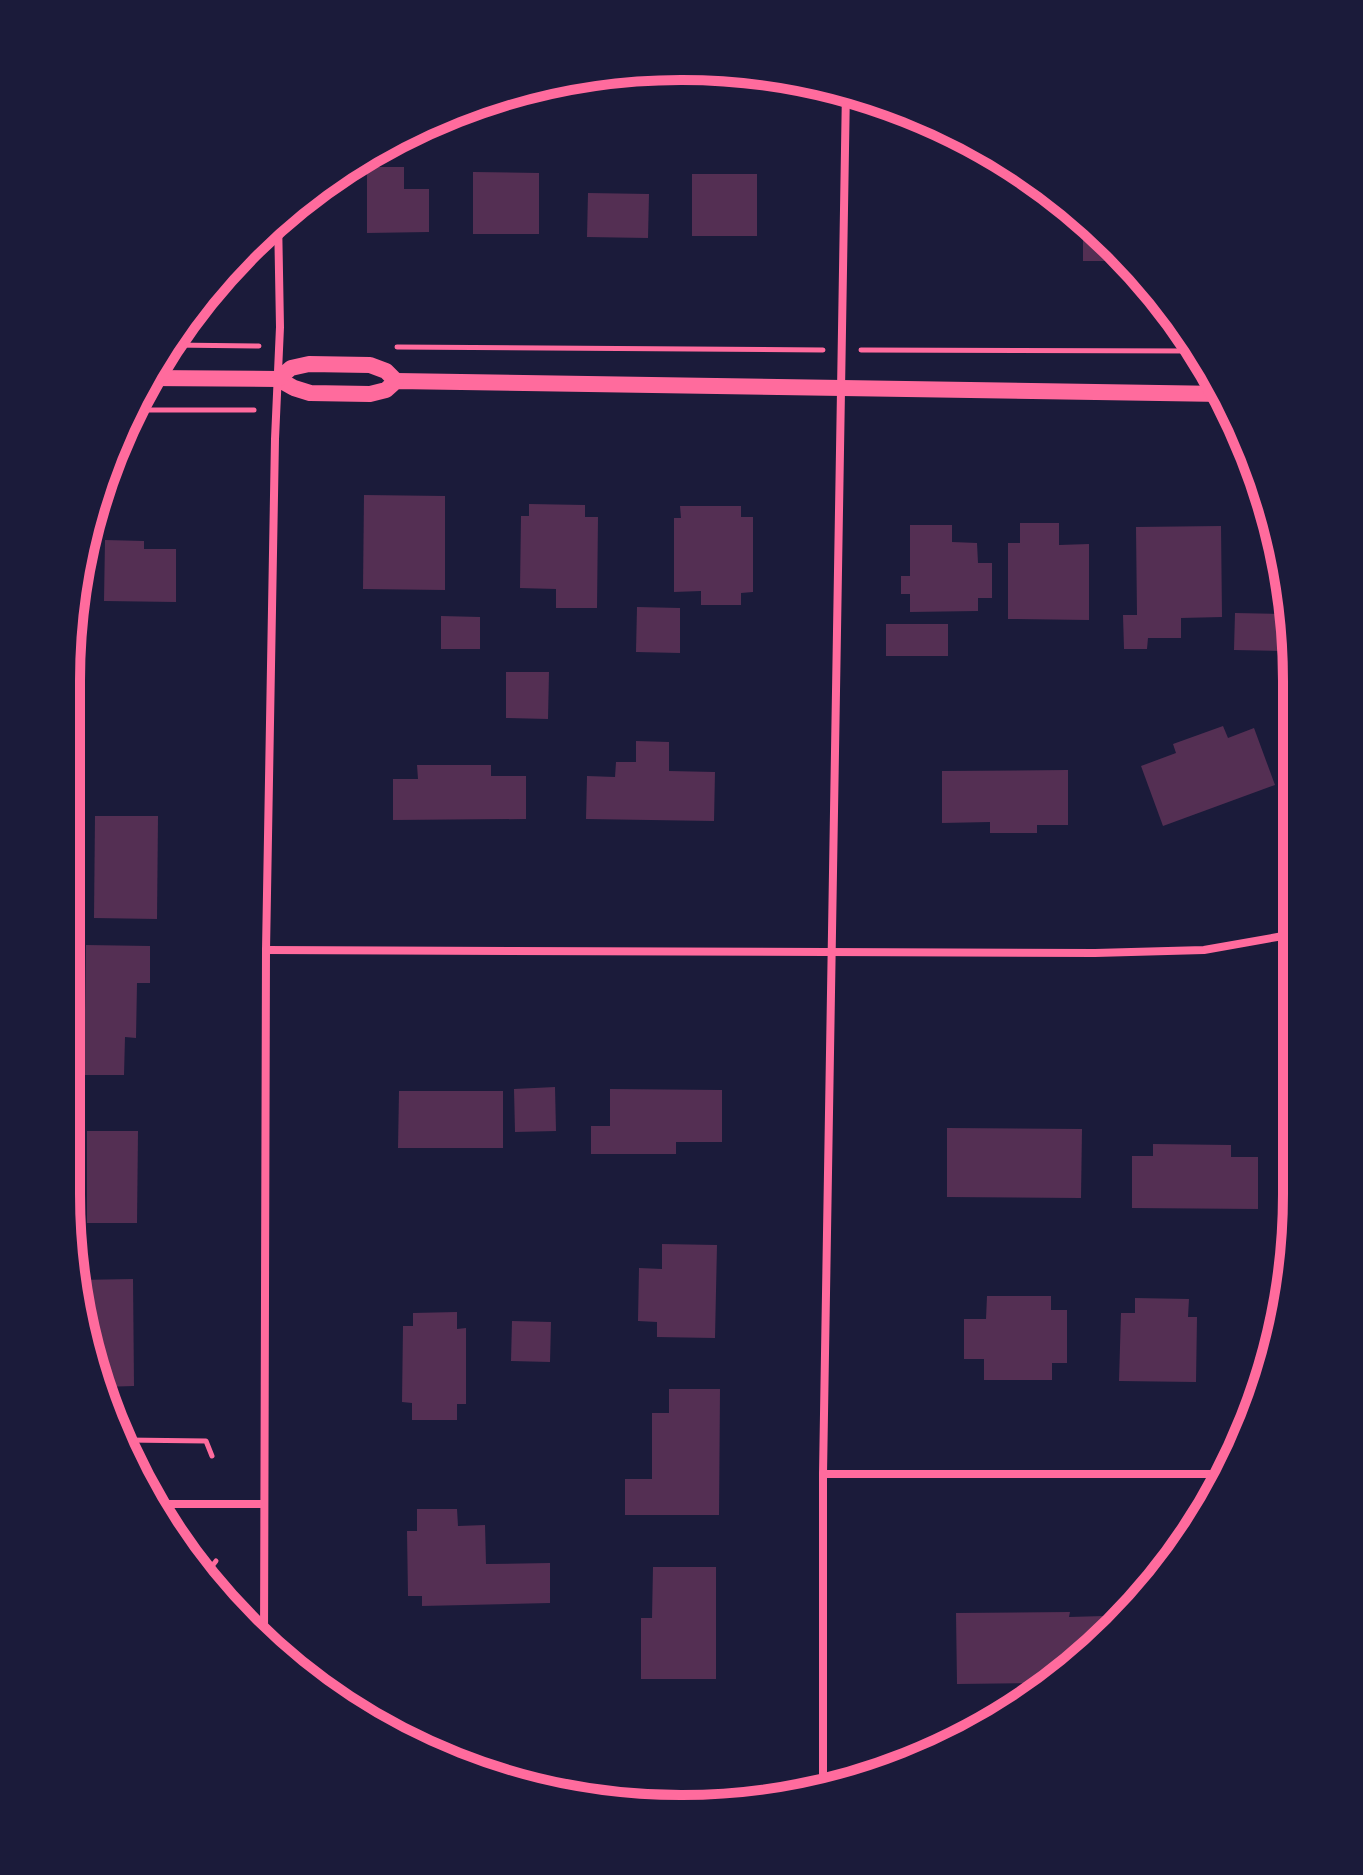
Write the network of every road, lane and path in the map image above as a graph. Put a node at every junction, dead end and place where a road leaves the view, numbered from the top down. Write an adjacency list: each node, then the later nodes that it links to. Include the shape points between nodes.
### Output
1 (846, 103): 12 (street)
2 (278, 236): 10 (street)
3 (182, 345): 4 (path)
4 (257, 346)
5 (390, 347): 6 (path)
6 (804, 349)
7 (877, 350): 8 (path)
8 (1184, 351)
9 (163, 378): 10 (main road)
10 (278, 379): 11 (main road, via 310,393 386,390); 11 (main road, via 291,368 309,364 370,365); 17 (street)
11 (396, 381): 12 (main road)
12 (841, 388): 13 (main road); 18 (street)
13 (1209, 394)
14 (145, 410): 15 (path)
15 (232, 410)
16 (1283, 936): 18 (street, via 1204,950)
17 (266, 950): 18 (street); 24 (street)
18 (830, 951): 21 (street)
19 (133, 1440): 20 (path, via 206,1441)
20 (212, 1456)
21 (823, 1474): 22 (street); 28 (street)
22 (1213, 1474)
23 (167, 1504): 24 (street)
24 (264, 1504): 27 (street)
25 (216, 1561): 26 (path)
26 (211, 1568)
27 (264, 1626)
28 (823, 1778)

